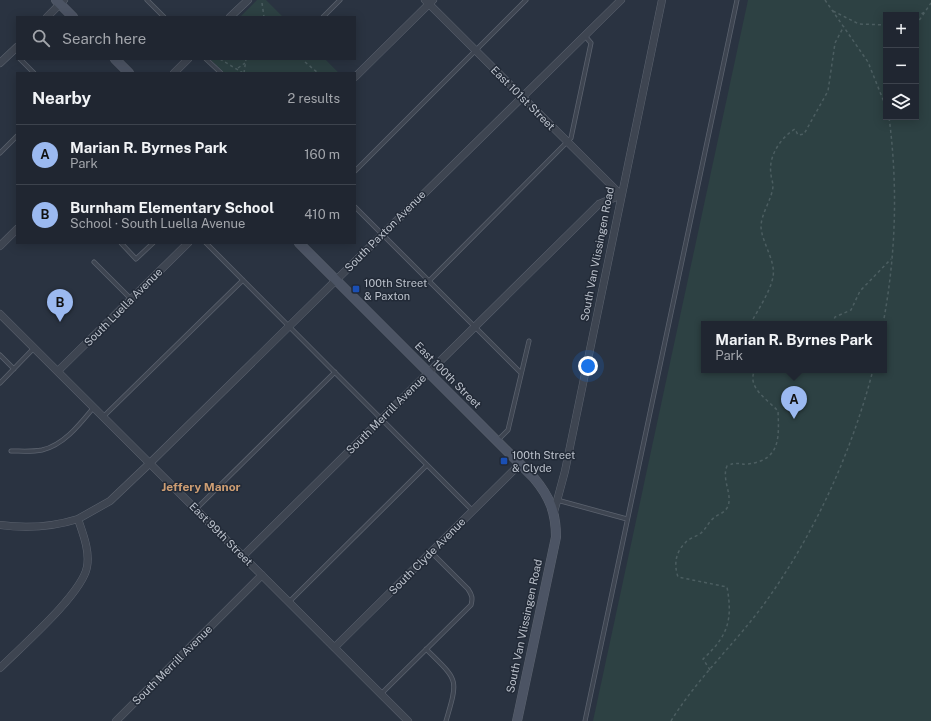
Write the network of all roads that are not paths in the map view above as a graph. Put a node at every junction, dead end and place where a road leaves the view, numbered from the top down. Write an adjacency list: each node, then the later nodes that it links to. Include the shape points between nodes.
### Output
1 (147, 0): 11 (lane)
2 (155, 0): 11 (lane)
3 (248, 0): 15 (street)
4 (340, 0): 16 (lane)
5 (526, 0): 18 (lane)
6 (621, 0): 17 (street, South Paxton Avenue)
7 (662, 0): 35 (street, South Van Vlissingen Road)
8 (738, 0): 75 (lane)
9 (60, 1): 12 (street); 13 (main road)
10 (429, 1): 18 (street, East 101st Street); 29 (street)
11 (151, 4): 14 (lane)
12 (48, 16)
13 (72, 16)
14 (163, 16)
15 (231, 16)
16 (324, 16)
17 (584, 35): 30 (street, South Paxton Avenue); 32 (lane, via 591,43 571,138)
18 (476, 50): 30 (street, East 101st Street); 34 (lane)
19 (15, 51): 24 (street)
20 (21, 60): 25 (lane)
21 (116, 60): 26 (main road)
22 (187, 60): 27 (street)
23 (207, 60): 28 (lane)
24 (0, 63)
25 (33, 72)
26 (128, 72)
27 (175, 72)
28 (219, 72)
29 (356, 76)
30 (522, 96): 32 (street, East 101st Street); 38 (street, South Paxton Avenue)
31 (16, 137): 33 (lane)
32 (567, 142): 35 (street, East 101st Street); 48 (lane)
33 (0, 153)
34 (356, 170)
35 (621, 195): 52 (street, South Merrill Avenue, via 599,204); 70 (street, South Van Vlissingen Road)
36 (356, 208): 38 (lane)
37 (16, 230): 44 (street)
38 (382, 234): 47 (street, South Paxton Avenue); 48 (lane)
39 (122, 244): 40 (lane, via 136,259)
40 (151, 244)
41 (185, 244): 49 (street, South Luella Avenue)
42 (207, 244): 46 (lane)
43 (300, 244): 47 (main road, East 100th Street)
44 (0, 246)
45 (94, 262): 49 (lane)
46 (243, 280): 51 (lane); 63 (lane)
47 (336, 280): 51 (street, South Paxton Avenue); 59 (main road, East 100th Street)
48 (429, 281): 52 (lane)
49 (131, 299): 57 (street, South Luella Avenue)
50 (0, 314): 54 (street, East 99th Street)
51 (288, 326): 58 (lane); 67 (street, South Paxton Avenue)
52 (475, 326): 59 (street, South Merrill Avenue); 60 (lane)
53 (529, 341): 60 (lane)
54 (34, 348): 56 (lane); 57 (street, East 99th Street)
55 (0, 355): 56 (lane)
56 (14, 369): 61 (lane)
57 (58, 372): 62 (street, East 99th Street)
58 (335, 372): 64 (lane); 71 (lane)
59 (428, 372): 64 (street, South Merrill Avenue); 65 (main road, East 100th Street)
60 (521, 373): 65 (lane, via 508,430)
61 (0, 383)
62 (94, 407): 63 (street, East 99th Street); 66 (lane, via 75,430 54,445 42,450)
63 (104, 417): 67 (street, East 99th Street)
64 (381, 419): 69 (lane); 79 (street, South Merrill Avenue)
65 (497, 441): 68 (main road, East 100th Street)
66 (11, 451)
67 (150, 463): 71 (street, East 99th Street); 74 (street, South Paxton Avenue, via 110,501)
68 (520, 464): 72 (street, South Clyde Avenue); 73 (main road, East 100th Street, via 544,489)
69 (427, 465): 72 (lane); 81 (lane)
70 (557, 500): 73 (street, South Van Vlissingen Road); 75 (lane)
71 (196, 509): 79 (street, East 99th Street)
72 (473, 511): 78 (street, South Clyde Avenue)
73 (554, 512): 77 (main road, East 100th Street)
74 (78, 519): 76 (street, South Paxton Avenue, via 38,528); 84 (street, via 88,557 87,568 79,588)
75 (627, 519): 90 (lane)
76 (0, 525)
77 (556, 537): 89 (main road, South Van Vlissingen Road)
78 (431, 552): 82 (street, South Clyde Avenue); 83 (lane, via 468,589 472,594 472,600 471,605)
79 (243, 556): 80 (street, East 99th Street)
80 (262, 575): 81 (street, East 99th Street); 86 (street, South Merrill Avenue)
81 (289, 602): 82 (street, East 99th Street)
82 (335, 647): 85 (street, East 99th Street)
83 (426, 649): 85 (lane); 88 (lane, via 453,677 455,692)
84 (0, 668)
85 (381, 694): 87 (street, East 99th Street)
86 (116, 721)
87 (408, 721)
88 (446, 721)
89 (517, 721)
90 (585, 721)

